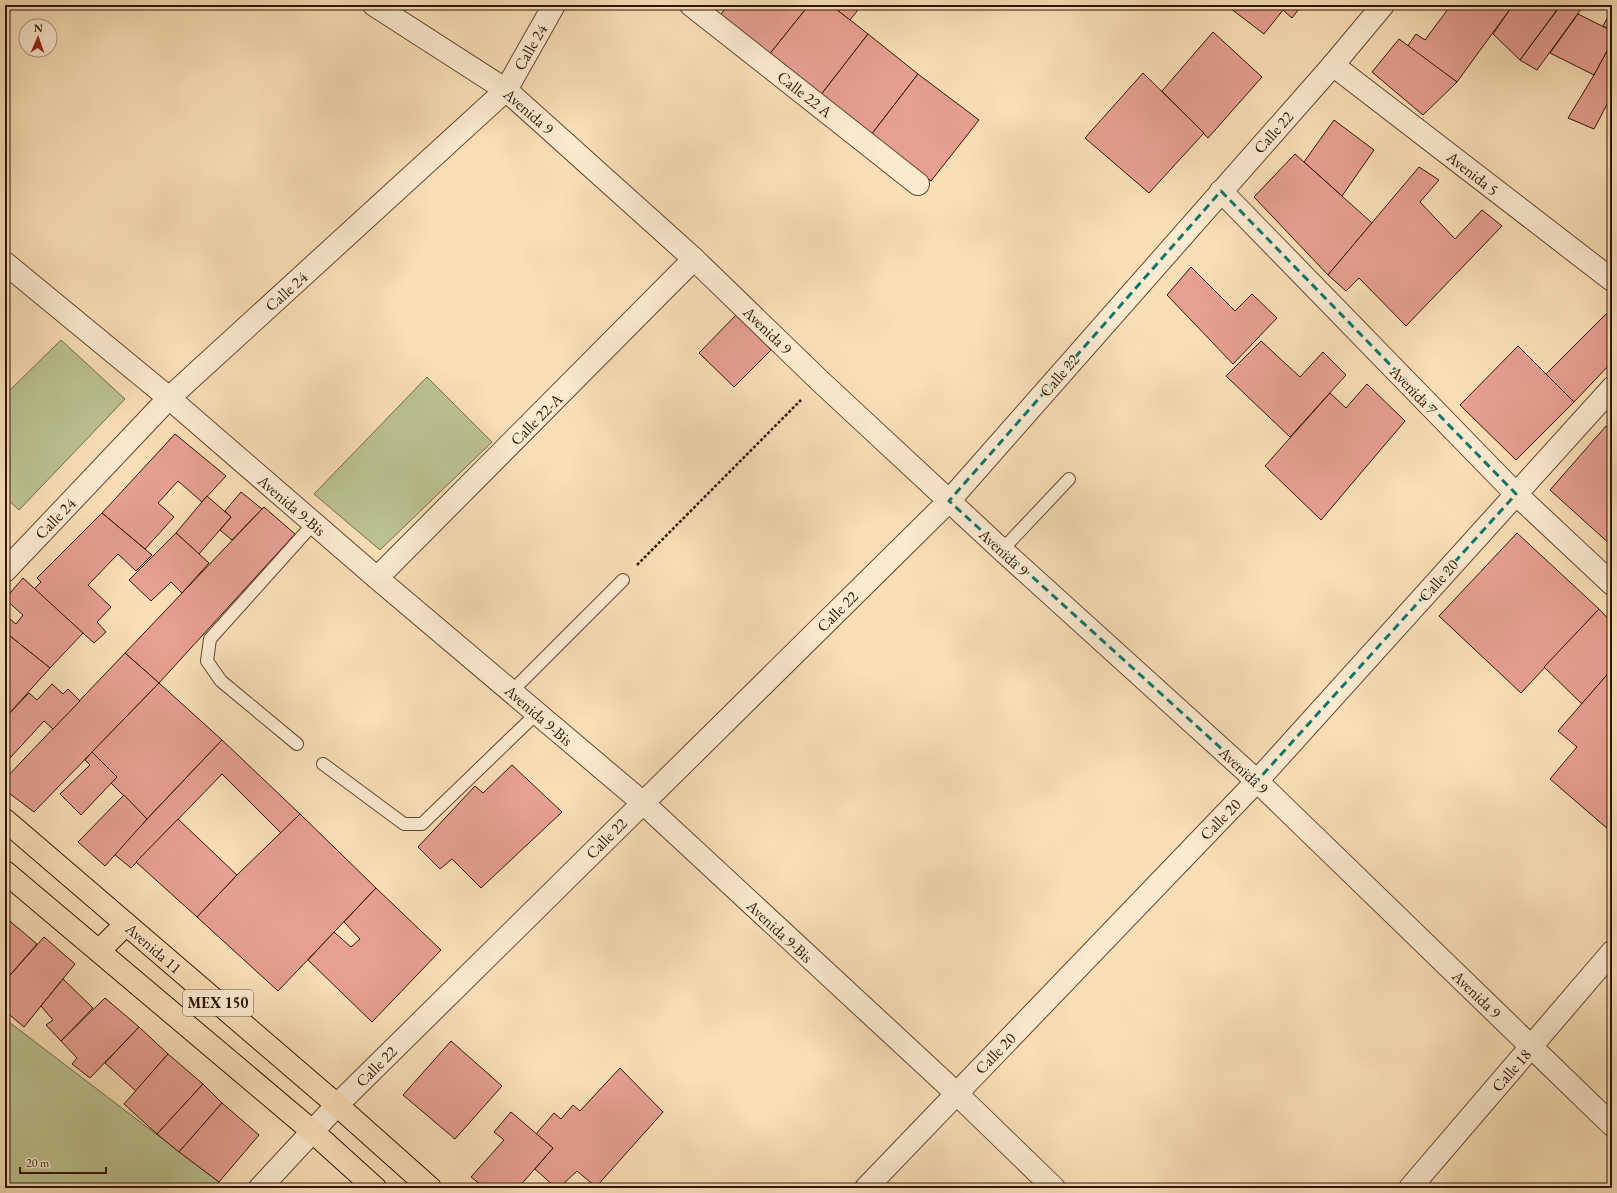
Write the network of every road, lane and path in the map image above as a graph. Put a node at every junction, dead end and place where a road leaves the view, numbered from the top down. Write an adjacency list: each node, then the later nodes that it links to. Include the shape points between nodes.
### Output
1 (374, 5): 6 (street, Avenida 9)
2 (554, 5): 6 (street, Calle 24)
3 (692, 5): 7 (street, Calle 22 A)
4 (1383, 5): 5 (street, Calle 22)
5 (1333, 65): 8 (street, Calle 22); 11 (street, Avenida 5)
6 (506, 90): 9 (street, Avenida 9); 14 (street, Calle 24)
7 (918, 184)
8 (1221, 191): 16 (street, Avenida 7); 17 (street, Calle 22)
9 (694, 259): 12 (street, Avenida 9); 21 (street, Calle 22-A)
10 (5, 263): 14 (street, Avenida 9-Bis)
11 (1612, 280)
12 (820, 381): 17 (street, Avenida 9); 22 (path)
13 (1612, 388): 16 (street, Calle 20)
14 (168, 398): 18 (street, Avenida 9-Bis); 20 (street, Calle 24)
15 (1070, 479): 19 (lane)
16 (1516, 494): 23 (street, Avenida 7); 28 (street, Calle 20)
17 (949, 501): 19 (street, Avenida 9); 29 (street, Calle 22)
18 (314, 523): 21 (street, Avenida 9-Bis); 26 (lane, via 210,639 207,661 221,681)
19 (1002, 550): 28 (street, Avenida 9)
20 (5, 570)
21 (377, 578): 24 (street, Avenida 9-Bis)
22 (623, 580): 24 (lane)
23 (1612, 584)
24 (512, 691): 25 (street, Avenida 9-Bis)
25 (536, 714): 27 (lane, via 422,824 404,824); 29 (street, Avenida 9-Bis)
26 (297, 744)
27 (322, 764)
28 (1257, 781): 35 (street, Avenida 9); 36 (street, Calle 20)
29 (642, 802): 36 (street, Avenida 9-Bis); 37 (street, Calle 22)
30 (5, 820): 32 (main road, Avenida 11 / MEX 150)
31 (5, 872): 33 (main road, MEX 150)
32 (126, 924): 33 (main road); 37 (main road, Avenida 11 / MEX 150)
33 (99, 951): 39 (main road, MEX 150)
34 (1612, 952): 35 (street, Calle 18)
35 (1532, 1046): 38 (street, Avenida 9); 45 (street, Calle 18)
36 (956, 1093): 43 (street, Calle 20); 44 (street, Avenida 9-Bis)
37 (337, 1105): 39 (street, Calle 22); 42 (main road, Avenida 11 / MEX 150)
38 (1612, 1125)
39 (312, 1131): 40 (street, Calle 22); 41 (main road, MEX 150)
40 (260, 1188)
41 (375, 1188)
42 (430, 1188)
43 (866, 1188)
44 (1054, 1188)
45 (1410, 1188)

